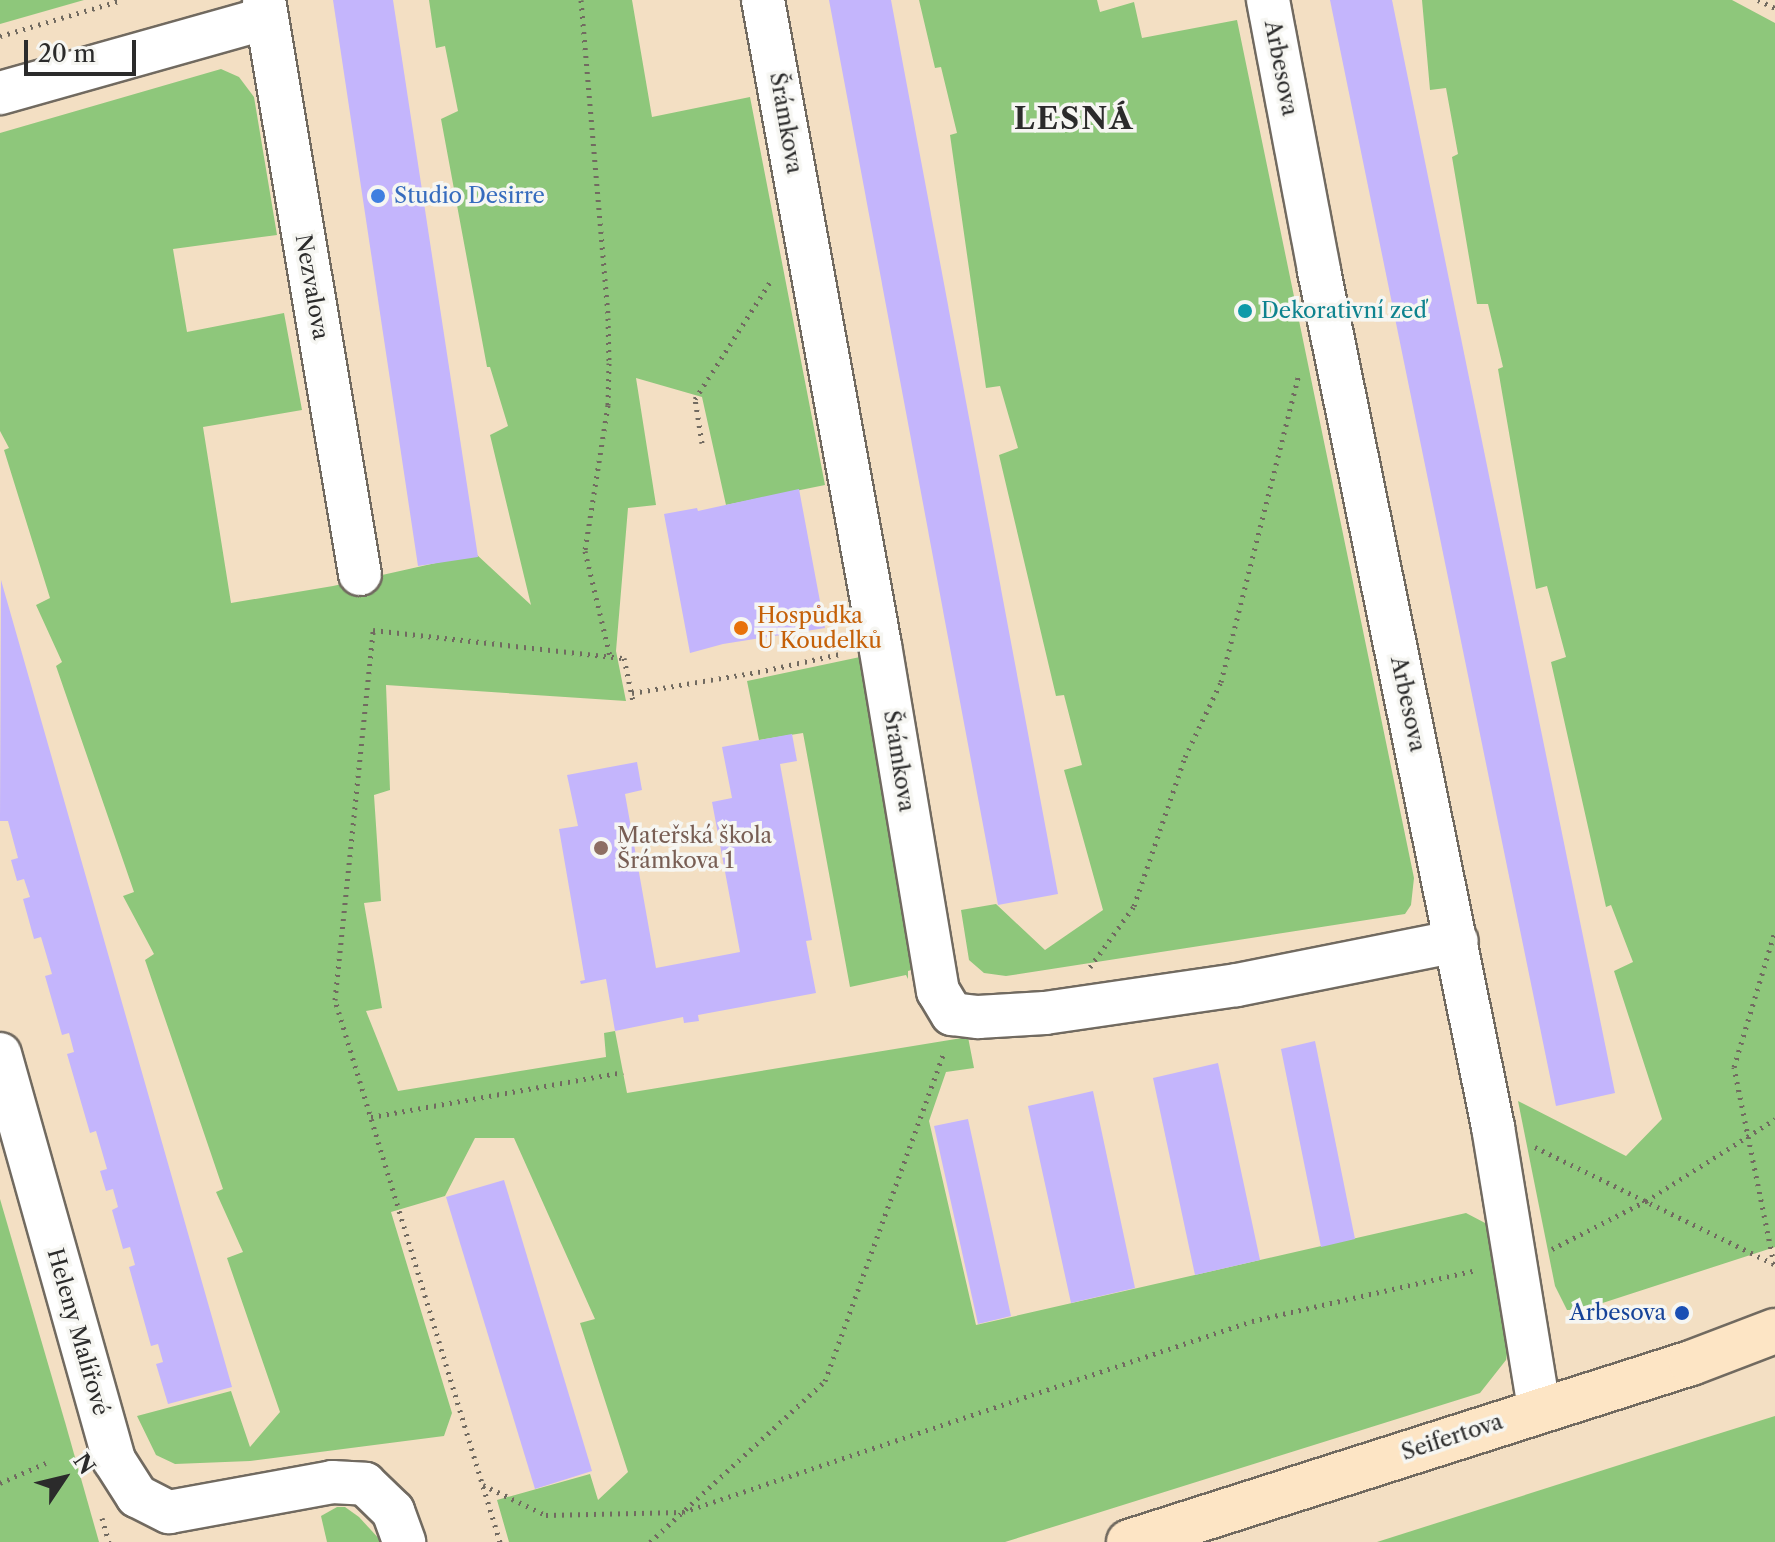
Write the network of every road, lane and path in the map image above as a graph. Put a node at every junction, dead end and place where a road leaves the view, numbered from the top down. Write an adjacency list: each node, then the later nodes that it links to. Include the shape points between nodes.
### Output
1 (122, 0): 9 (path)
2 (581, 0): 16 (path, via 609,333 608,405 585,551)
3 (763, 0): 11 (street, Šrámkova)
4 (1268, 0): 20 (street, Arbesova)
5 (1758, 0): 8 (path)
6 (1775, 1): 8 (path)
7 (265, 9): 10 (street); 14 (street, Nezvalova)
8 (1775, 9)
9 (0, 36)
10 (0, 93)
11 (805, 227): 13 (path, via 695,399); 22 (street, Šrámkova, via 938,991)
12 (1299, 372): 21 (path, via 1221,682 1185,757 1134,906)
13 (702, 443)
14 (360, 574)
15 (840, 654): 17 (path)
16 (610, 656): 17 (path, via 624,658); 25 (path, via 373,630 335,1000)
17 (632, 693): 18 (path)
18 (633, 701)
19 (1775, 931): 27 (path, via 1734,1067)
20 (1457, 941): 22 (street, via 1237,985 1045,1013); 30 (street, Arbesova)
21 (1087, 971)
22 (952, 1014): 37 (path, via 944,1052 825,1381)
23 (0, 1054): 38 (street, Heleny Malířové, via 114,1460 137,1496 169,1512 332,1482 365,1484 393,1511)
24 (623, 1072): 25 (path)
25 (371, 1117): 36 (path)
26 (1775, 1119): 27 (path)
27 (1748, 1133): 29 (path); 31 (path)
28 (1528, 1144): 29 (path)
29 (1646, 1201): 30 (path, via 1537,1257); 31 (path)
30 (1517, 1261): 33 (street, Arbesova); 37 (path, via 1252,1321)
31 (1775, 1265)
32 (1775, 1331): 33 (street, Seifertova, via 1691,1363)
33 (1539, 1409): 41 (street, Seifertova)
34 (46, 1463): 35 (path)
35 (0, 1483)
36 (483, 1485): 37 (path, via 546,1515); 39 (path)
37 (683, 1512): 40 (path)
38 (404, 1542)
39 (500, 1542)
40 (650, 1542)
41 (1129, 1542)

